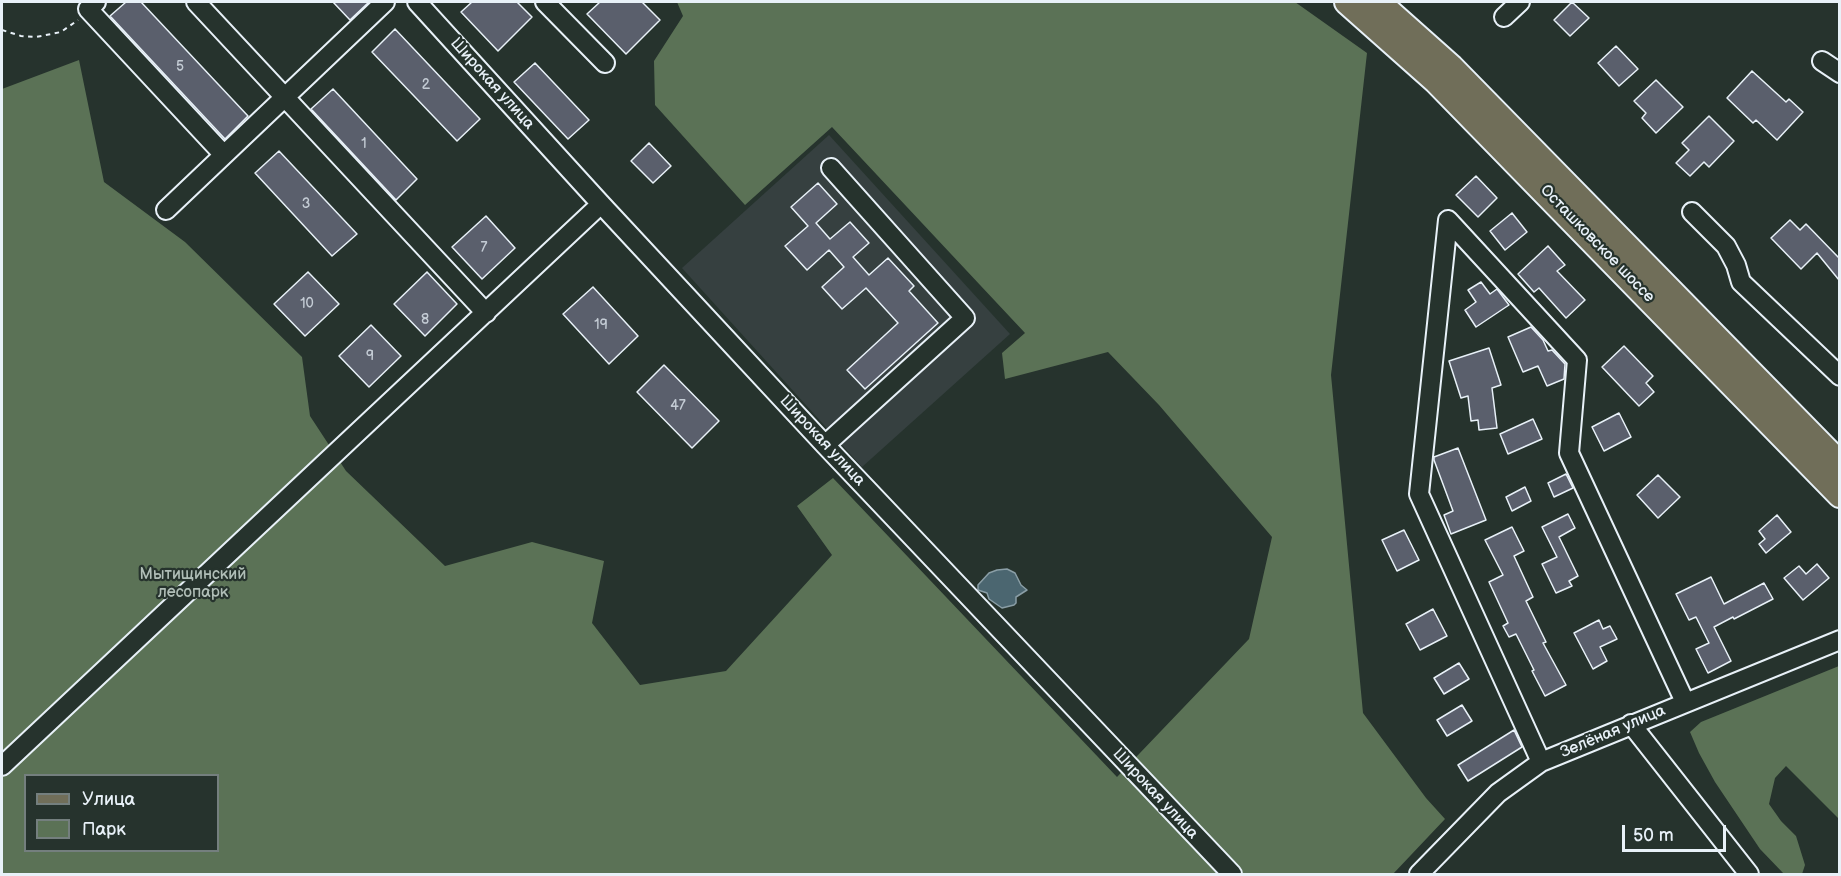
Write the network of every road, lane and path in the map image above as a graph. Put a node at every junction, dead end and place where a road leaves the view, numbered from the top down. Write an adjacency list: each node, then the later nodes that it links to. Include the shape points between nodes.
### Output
1 (196, 2): 14 (street)
2 (385, 2): 14 (street)
3 (417, 2): 17 (street, Широкая улица)
4 (546, 2): 12 (street)
5 (1347, 2): 24 (main road, Осташковское шоссе, via 1436,81)
6 (1378, 2): 23 (main road, Осташковское шоссе, via 1451,67)
7 (1520, 2): 9 (street)
8 (92, 5): 10 (path, via 61,32 36,37); 15 (street)
9 (1504, 17)
10 (2, 30)
11 (1822, 61): 13 (street)
12 (605, 63)
13 (1839, 74)
14 (285, 97): 15 (street); 20 (street)
15 (224, 155): 18 (street)
16 (831, 168): 22 (street, via 964,318)
17 (602, 204): 20 (street); 22 (street, Широкая улица)
18 (166, 210)
19 (1692, 212): 21 (street, via 1726,246 1740,282)
20 (486, 313): 29 (street)
21 (1839, 376)
22 (825, 445): 30 (street, Широкая улица)
23 (1839, 464)
24 (1839, 495)
25 (1839, 640): 26 (street, Зелёная улица)
26 (1685, 702): 27 (street, Зелёная улица); 28 (street, via 1569,453 1577,360 1448,220 1419,494)
27 (1631, 724): 28 (street, Зелёная улица); 32 (street)
28 (1541, 762): 31 (street, Зелёная улица, via 1498,793)
29 (2, 766)
30 (1232, 874)
31 (1419, 874)
32 (1749, 874)

